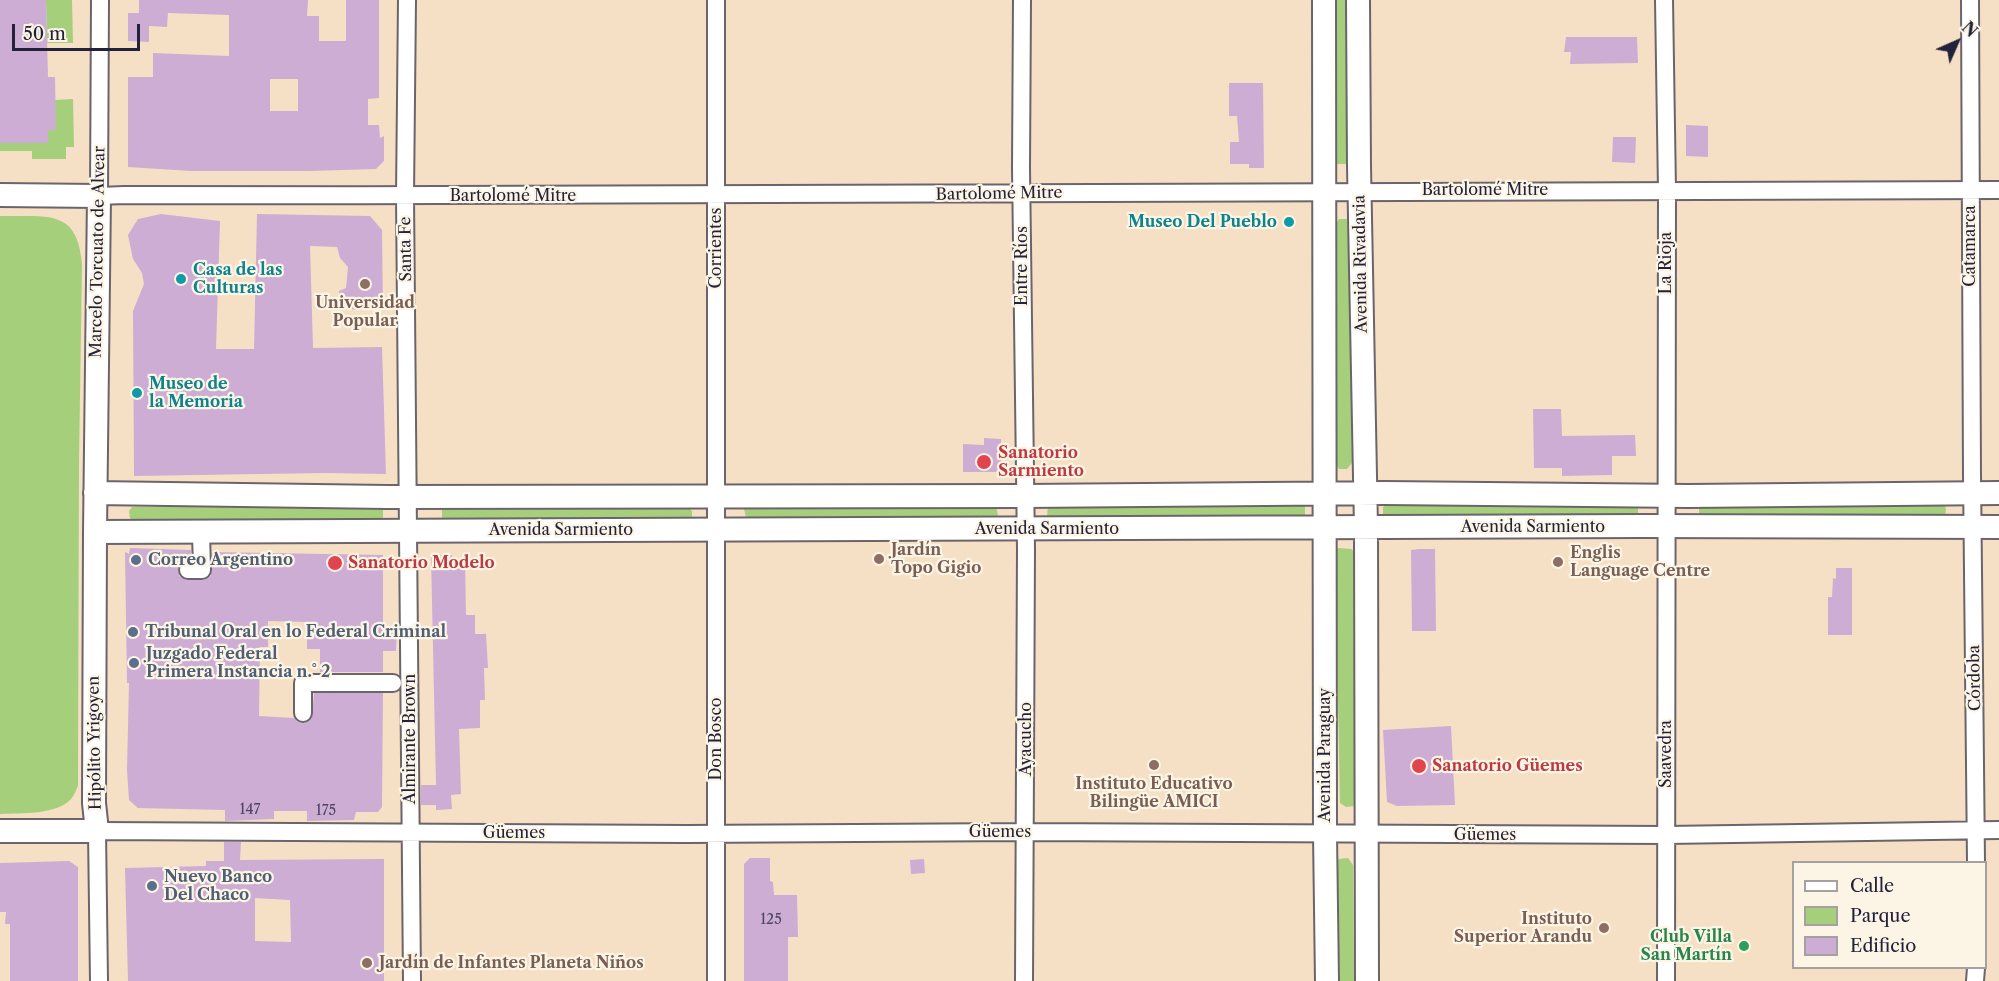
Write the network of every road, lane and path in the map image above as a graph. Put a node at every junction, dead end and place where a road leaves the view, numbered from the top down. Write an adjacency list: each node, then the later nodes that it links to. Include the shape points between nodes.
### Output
1 (100, 0): 17 (street, Marcelo Torcuato de Alvear)
2 (407, 0): 18 (street, Santa Fe)
3 (716, 0): 16 (street, Corrientes)
4 (1022, 0): 14 (street, Entre Ríos)
5 (1324, 0): 12 (main road)
6 (1358, 0): 13 (main road, Avenida Rivadavia)
7 (1664, 0): 9 (street, La Rioja)
8 (1970, 0): 10 (street, Catamarca)
9 (1666, 190): 10 (street, Bartolomé Mitre); 13 (street, Bartolomé Mitre); 23 (street, La Rioja)
10 (1970, 190): 11 (street, Bartolomé Mitre); 19 (street, Catamarca)
11 (1999, 190)
12 (1324, 191): 13 (street, Bartolomé Mitre); 14 (street, Bartolomé Mitre); 22 (main road)
13 (1359, 191): 21 (main road, Avenida Rivadavia)
14 (1022, 194): 16 (street, Bartolomé Mitre); 25 (street, Entre Ríos)
15 (0, 195): 17 (main road, Bartolomé Mitre)
16 (717, 195): 18 (street, Bartolomé Mitre); 24 (street, Corrientes)
17 (99, 196): 18 (street, Bartolomé Mitre); 27 (main road, Marcelo Torcuato de Alvear)
18 (405, 196): 26 (street, Santa Fe)
19 (1973, 493): 20 (main road, Avenida Sarmiento); 23 (main road, Avenida Sarmiento); 29 (street, Córdoba)
20 (1999, 493)
21 (1365, 494): 22 (main road, Avenida Sarmiento); 23 (main road, Avenida Sarmiento); 32 (main road, Avenida Rivadavia)
22 (1325, 495): 25 (main road, Avenida Sarmiento); 31 (main road)
23 (1666, 495): 28 (street, La Rioja)
24 (716, 496): 25 (main road, Avenida Sarmiento); 26 (main road, Avenida Sarmiento); 33 (street, Don Bosco)
25 (1025, 496): 34 (street, Ayacucho)
26 (409, 497): 27 (main road, Avenida Sarmiento); 35 (street, Almirante Brown)
27 (95, 499): 36 (main road, Hipólito Yrigoyen)
28 (1665, 526): 29 (main road, Avenida Sarmiento); 32 (main road, Avenida Sarmiento); 50 (street, Saavedra)
29 (1973, 527): 30 (main road, Avenida Sarmiento); 41 (street, Córdoba)
30 (1999, 527)
31 (1326, 528): 32 (main road, Avenida Sarmiento); 34 (main road, Avenida Sarmiento); 48 (main road, Avenida Paraguay)
32 (1366, 528): 49 (main road)
33 (716, 529): 34 (main road, Avenida Sarmiento); 35 (main road, Avenida Sarmiento); 47 (street, Don Bosco)
34 (1025, 529): 46 (street, Ayacucho)
35 (409, 530): 37 (main road, Avenida Sarmiento); 45 (street, Almirante Brown)
36 (95, 532): 37 (main road, Avenida Sarmiento); 44 (main road, Hipólito Yrigoyen)
37 (201, 532): 38 (street, via 202,570)
38 (188, 570)
39 (393, 683): 40 (street, via 303,683)
40 (303, 712)
41 (1977, 829): 42 (street, Güemes); 50 (street, Güemes); 51 (street, Córdoba)
42 (1999, 830)
43 (0, 831): 44 (main road, Güemes)
44 (97, 831): 45 (street, Güemes); 52 (street, Hipólito Yrigoyen)
45 (410, 832): 47 (street, Güemes); 53 (street, Almirante Brown)
46 (1025, 832): 47 (street, Güemes); 48 (street, Güemes); 55 (street, Ayacucho)
47 (716, 834): 54 (street, Don Bosco)
48 (1325, 834): 49 (street, Güemes); 56 (main road, Avenida Paraguay)
49 (1367, 835): 50 (street, Güemes); 57 (main road)
50 (1667, 835): 58 (street, Saavedra)
51 (1976, 861)
52 (99, 981)
53 (412, 981)
54 (716, 981)
55 (1024, 981)
56 (1327, 981)
57 (1367, 981)
58 (1666, 981)

